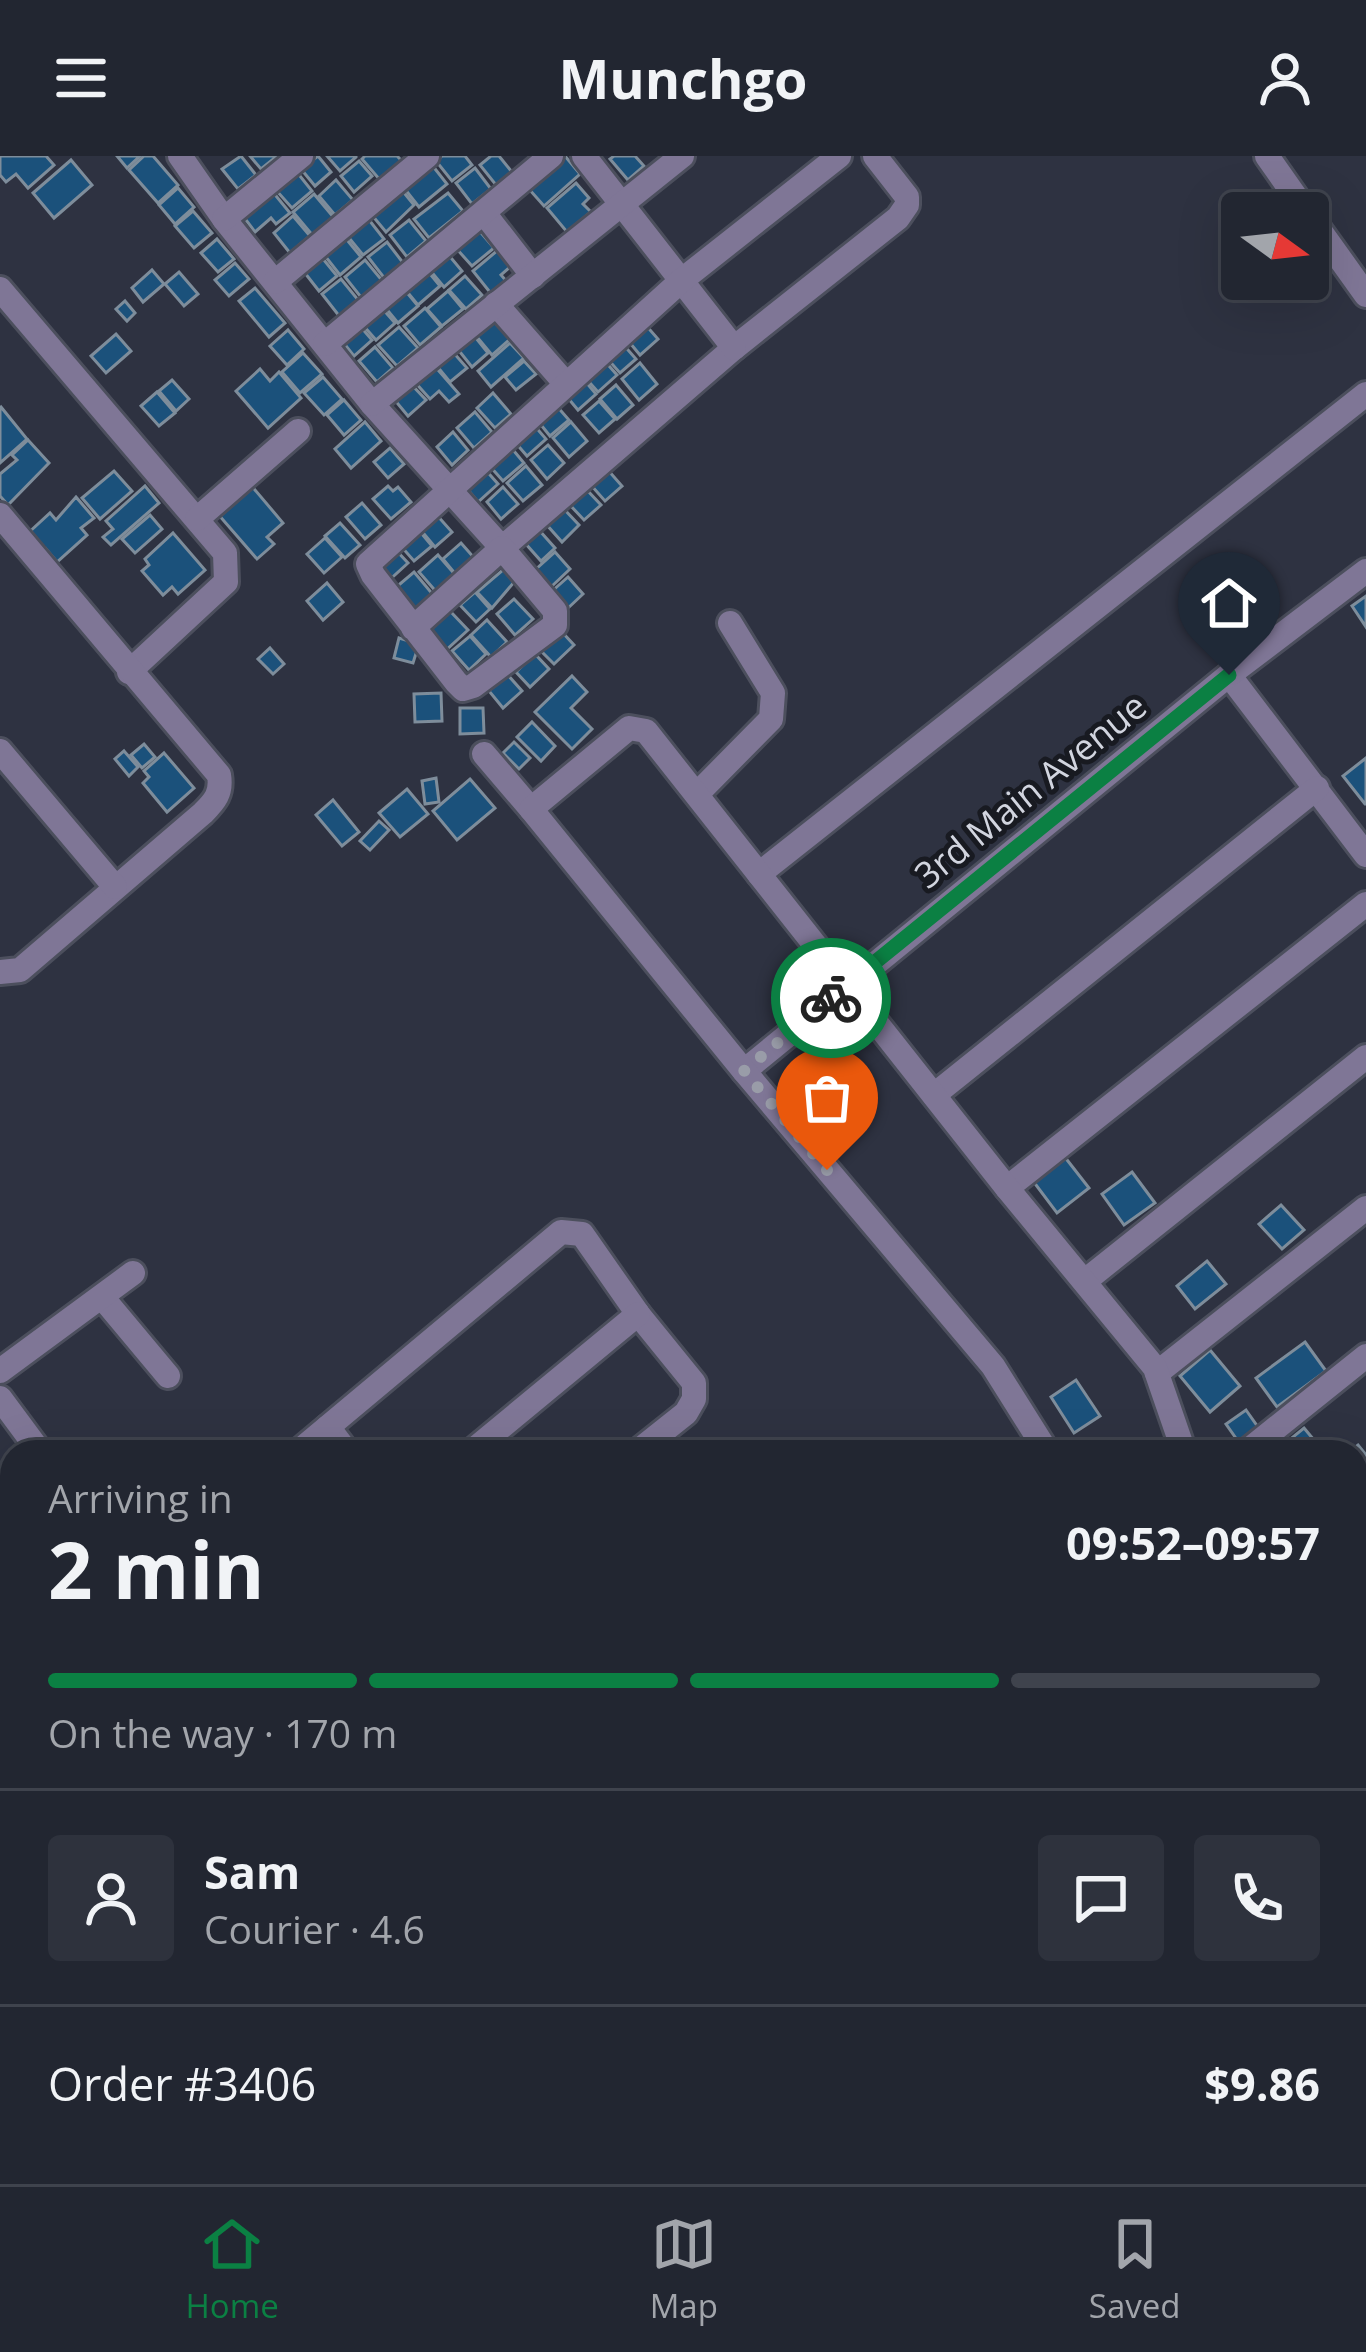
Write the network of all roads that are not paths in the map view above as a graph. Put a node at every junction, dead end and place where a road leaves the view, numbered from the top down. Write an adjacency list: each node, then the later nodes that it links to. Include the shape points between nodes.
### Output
1 (180, 156): 13 (street)
2 (301, 156): 13 (street)
3 (427, 156): 17 (street)
4 (550, 156): 12 (street)
5 (584, 156): 11 (street)
6 (682, 156): 11 (street)
7 (839, 156): 16 (street)
8 (875, 156): 22 (street, via 907,197 903,212)
9 (1267, 156): 10 (street)
10 (1293, 192)
11 (621, 201): 15 (street); 16 (street)
12 (484, 213): 15 (street); 21 (street)
13 (224, 219): 17 (street)
14 (1329, 243): 19 (street)
15 (533, 276): 20 (street)
16 (682, 280): 22 (street); 23 (street)
17 (275, 282): 21 (street)
18 (0, 289): 29 (street)
19 (1366, 295)
20 (496, 304): 23 (street); 25 (street)
21 (325, 344): 25 (street)
22 (734, 348): 30 (street)
23 (566, 384): 27 (street)
24 (1366, 394): 42 (street)
25 (372, 404): 27 (street)
26 (298, 431): 29 (street)
27 (450, 489): 30 (street); 33 (street, via 368,564)
28 (0, 515): 34 (street)
29 (196, 519): 34 (street, via 225,553 226,582)
30 (502, 548): 33 (street); 33 (street, via 555,611 555,626 463,688)
31 (1366, 572): 35 (street, 3rd Main Avenue)
32 (730, 623): 39 (street, via 774,706 771,719)
33 (413, 628)
34 (129, 673): 43 (street, via 221,786 216,801)
35 (1229, 675): 38 (street); 46 (street, 3rd Main Avenue)
36 (0, 751): 43 (street)
37 (484, 754): 40 (street)
38 (1317, 788): 41 (street); 49 (street)
39 (698, 794): 40 (street, via 646,731 629,728); 42 (street)
40 (531, 809): 48 (street)
41 (1366, 856)
42 (759, 874): 46 (street)
43 (115, 887): 45 (street, via 20,970)
44 (1366, 904): 50 (street)
45 (0, 972)
46 (846, 985): 48 (street, 3rd Main Avenue); 49 (street)
47 (1366, 1057): 53 (street)
48 (744, 1071): 67 (street, via 993,1366)
49 (934, 1095): 50 (street)
50 (1007, 1188): 53 (street)
51 (1366, 1208): 58 (street)
52 (133, 1273): 54 (street)
53 (1085, 1281): 58 (street)
54 (102, 1297): 57 (street); 59 (street)
55 (638, 1314): 61 (street, via 582,1234 561,1232); 65 (street); 66 (street, via 694,1383 686,1413)
56 (1366, 1356): 69 (street)
57 (0, 1371)
58 (1157, 1373): 68 (street)
59 (168, 1376)
60 (0, 1398): 62 (street)
61 (328, 1427): 63 (street); 64 (street)
62 (31, 1440)
63 (312, 1440)
64 (338, 1440)
65 (486, 1440)
66 (652, 1440)
67 (1039, 1440)
68 (1180, 1440)
69 (1261, 1440)

